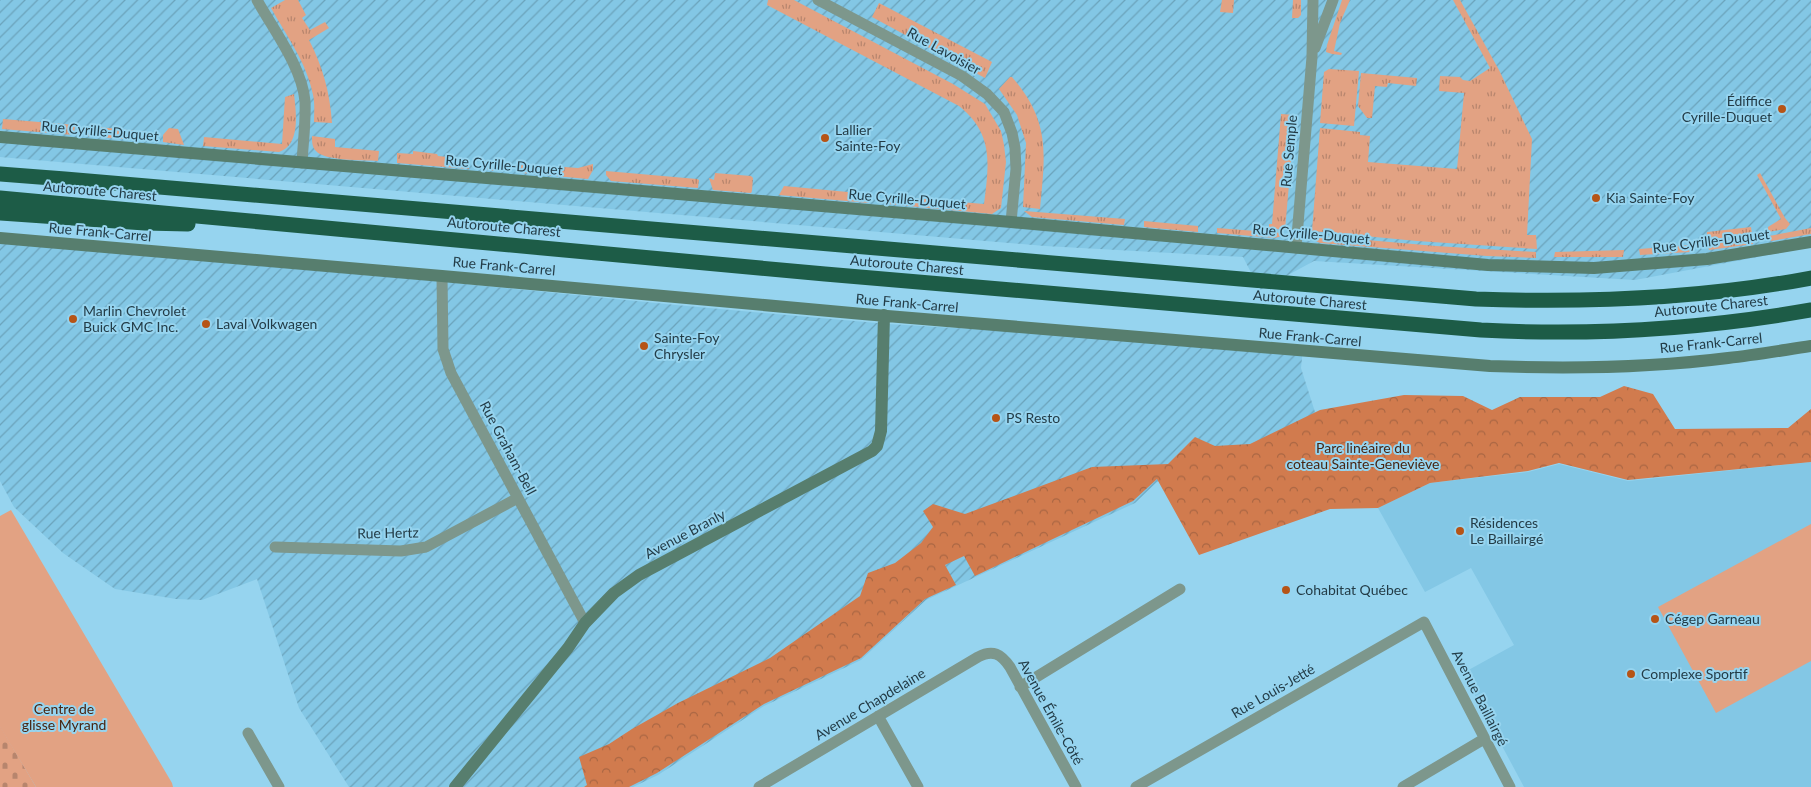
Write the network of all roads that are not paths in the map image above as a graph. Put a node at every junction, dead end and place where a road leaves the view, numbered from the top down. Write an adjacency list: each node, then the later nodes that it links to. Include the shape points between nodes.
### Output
1 (257, 0): 7 (street, via 294,64 301,83 305,100)
2 (818, 0): 13 (street, Rue Lavoisier, via 962,76 988,94 1004,112 1015,148)
3 (1313, 0): 5 (street, Rue Semple)
4 (1333, 0): 5 (street, Rue Semple)
5 (1312, 57): 17 (street, Rue Semple)
6 (0, 137): 7 (street, Rue Cyrille-Duquet)
7 (302, 163): 13 (street, Rue Cyrille-Duquet)
8 (0, 170): 10 (highway)
9 (0, 174): 10 (highway, Autoroute Charest)
10 (65, 179): 19 (highway, Autoroute Charest, via 1476,299 1564,301 1639,298)
11 (0, 198): 14 (highway, Autoroute Charest)
12 (0, 213): 14 (highway, via 145,224)
13 (1011, 222): 17 (street, Rue Cyrille-Duquet)
14 (290, 224): 20 (highway, Autoroute Charest, via 1473,330 1570,332 1650,329)
15 (0, 238): 18 (street, Rue Frank-Carrel)
16 (1811, 242): 17 (street, Rue Cyrille-Duquet, via 1707,259 1594,268 1488,265)
17 (1296, 248)
18 (442, 276): 21 (street, Rue Frank-Carrel); 23 (street, Rue Graham-Bell, via 444,349 451,373)
19 (1811, 278)
20 (1811, 310)
21 (884, 315): 22 (street, Rue Frank-Carrel, via 1412,361 1535,368 1663,364); 27 (street, Avenue Branly, via 881,432 877,446 639,575 614,593)
22 (1811, 346)
23 (518, 498): 24 (street, Rue Hertz, via 426,547 401,551); 27 (street, Rue Graham-Bell)
24 (276, 547)
25 (1180, 589): 29 (street)
26 (1424, 622): 32 (street, Avenue Baillairgé); 38 (street, Rue Louis-Jetté)
27 (585, 624): 34 (street, Avenue Branly)
28 (998, 654): 29 (street, Avenue Émile-Côté); 30 (street, Avenue Chapdelaine, via 990,652 978,657)
29 (1020, 687): 37 (street, Avenue Émile-Côté)
30 (878, 716): 35 (street, Avenue Chapdelaine); 36 (street)
31 (248, 734): 33 (street)
32 (1484, 740): 39 (street); 40 (street, Avenue Baillairgé)
33 (279, 787)
34 (455, 787)
35 (758, 787)
36 (918, 787)
37 (1076, 787)
38 (1136, 787)
39 (1403, 787)
40 (1510, 787)

